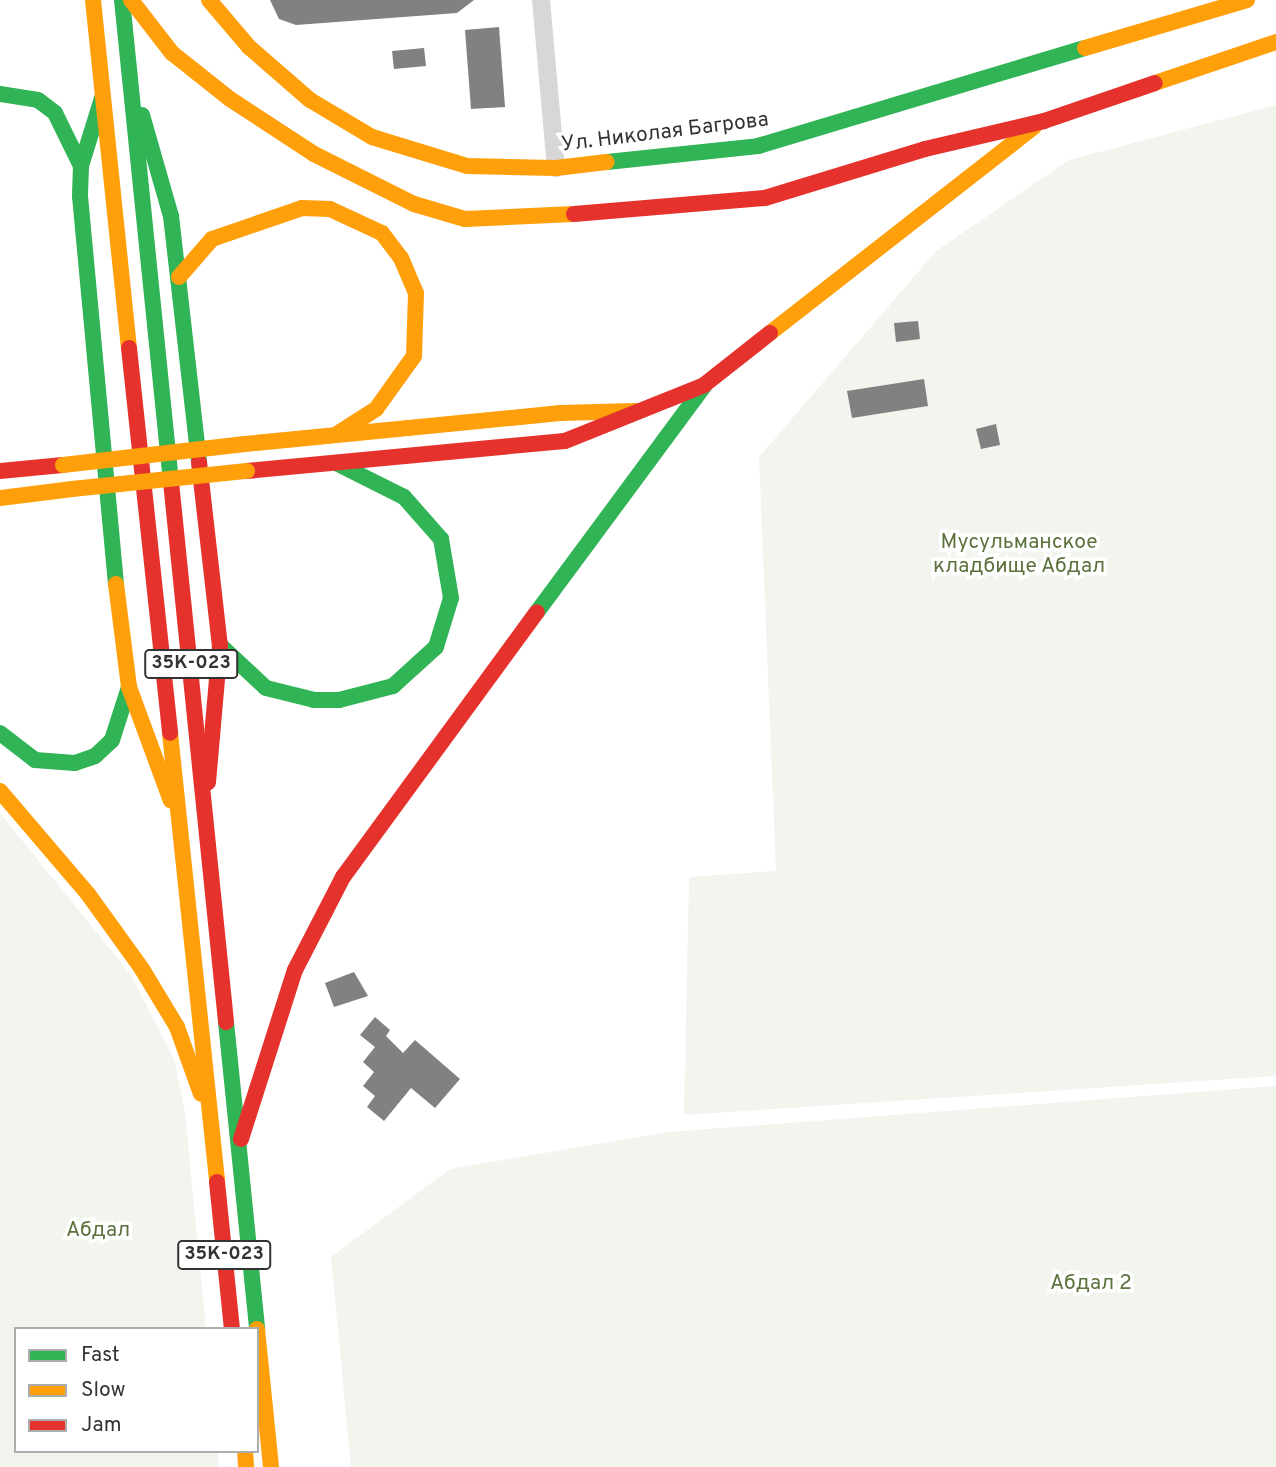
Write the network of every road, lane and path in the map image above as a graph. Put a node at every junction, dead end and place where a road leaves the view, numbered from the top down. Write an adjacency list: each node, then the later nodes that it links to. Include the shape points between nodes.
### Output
1 (93, 0): 10 (main road, 35К-023)
2 (122, 0): 8 (main road, 35К-023)
3 (131, 0): 11 (main road, via 172,53 240,106 314,154 414,204 465,219 675,209 765,198 925,149)
4 (209, 0): 13 (main road, Ул. Николая Багрова, via 282,80 372,137 467,166)
5 (541, 0): 13 (street)
6 (1247, 0): 13 (main road, Ул. Николая Багрова, via 758,146)
7 (1276, 42): 11 (main road)
8 (130, 74): 14 (main road, via 171,216); 25 (main road, 35К-023)
9 (0, 94): 12 (main road, via 38,100 55,113)
10 (103, 94): 12 (main road); 26 (main road, 35К-023)
11 (1044, 121): 15 (main road)
12 (81, 166): 22 (main road)
13 (556, 169)
14 (179, 277): 17 (main road, via 212,239 280,212 330,209 382,233 401,258 416,293 414,356 376,410); 21 (main road)
15 (704, 385): 16 (main road); 28 (main road, via 343,877 295,970)
16 (635, 411): 17 (main road, via 559,413); 18 (main road, via 565,441)
17 (337, 435): 19 (main road, bridge)
18 (337, 463): 20 (main road, bridge); 21 (main road, via 404,497 441,539 451,598 436,647 393,686 339,700 314,700 266,688)
19 (2, 469)
20 (1, 498)
21 (220, 645): 25 (main road)
22 (128, 687): 23 (main road, via 112,740 85,760 35,760); 26 (main road)
23 (0, 733)
24 (0, 791): 27 (main road, via 88,894 142,969 177,1027)
25 (206, 803): 28 (main road, 35К-023)
26 (181, 829): 27 (main road, 35К-023)
27 (211, 1120): 29 (main road, 35К-023)
28 (241, 1139): 30 (main road, 35К-023)
29 (232, 1327)
30 (257, 1327)
31 (259, 1349): 32 (main road, 35К-023)
32 (271, 1467)

